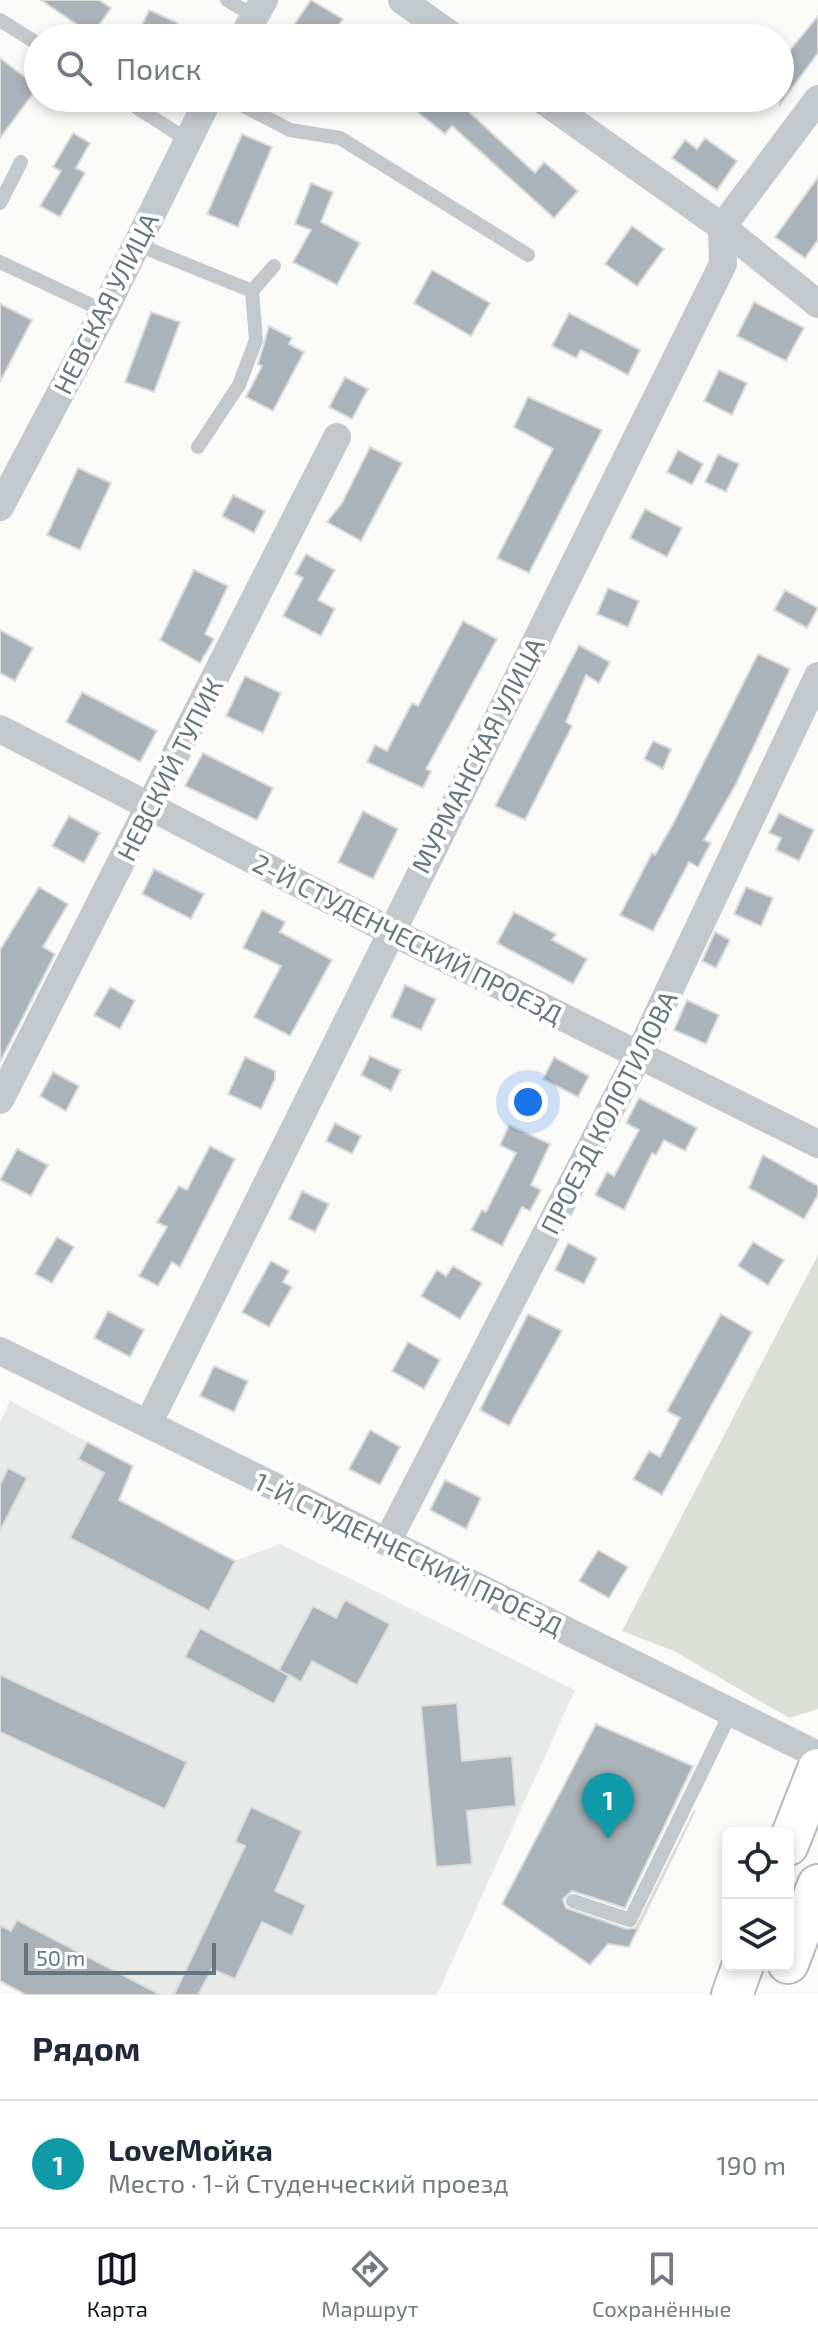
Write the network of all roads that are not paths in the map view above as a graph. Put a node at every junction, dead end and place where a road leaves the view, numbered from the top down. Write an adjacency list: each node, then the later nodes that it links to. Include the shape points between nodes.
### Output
1 (227, 0): 3 (lane)
2 (402, 0): 5 (street)
3 (253, 18)
4 (0, 20): 6 (lane)
5 (435, 24)
6 (24, 35)
7 (818, 99): 15 (street)
8 (144, 112): 12 (lane)
9 (201, 112): 12 (street, НЕВСКАЯ УЛИЦА)
10 (255, 112): 17 (lane, via 290,130 340,138)
11 (560, 112): 15 (street)
12 (186, 139): 16 (street, НЕВСКАЯ УЛИЦА)
13 (21, 162): 14 (lane)
14 (0, 203)
15 (722, 227): 21 (street); 29 (street, МУРМАНСКАЯ УЛИЦА, via 723,264)
16 (136, 244): 20 (lane); 22 (street, НЕВСКАЯ УЛИЦА)
17 (528, 255)
18 (0, 262): 22 (lane)
19 (274, 266): 20 (lane)
20 (252, 291): 24 (lane, via 256,340 239,385)
21 (818, 304)
22 (104, 311): 25 (street, НЕВСКАЯ УЛИЦА)
23 (337, 437): 28 (street, НЕВСКИЙ ТУПИК)
24 (198, 447)
25 (0, 507)
26 (818, 676): 30 (street, ПРОЕЗД КОЛОТИЛОВА)
27 (0, 729): 28 (street, 2-Й СТУДЕНЧЕСКИЙ ПРОЕЗД)
28 (151, 805): 29 (street, 2-Й СТУДЕНЧЕСКИЙ ПРОЕЗД); 31 (street, НЕВСКИЙ ТУПИК)
29 (390, 931): 30 (street, 2-Й СТУДЕНЧЕСКИЙ ПРОЕЗД); 34 (street, МУРМАНСКАЯ УЛИЦА)
30 (639, 1054): 32 (street, 2-Й СТУДЕНЧЕСКИЙ ПРОЕЗД); 35 (street, ПРОЕЗД КОЛОТИЛОВА)
31 (0, 1100)
32 (818, 1144)
33 (0, 1351): 34 (street, 1-Й СТУДЕНЧЕСКИЙ ПРОЕЗД)
34 (148, 1424): 35 (street, 1-Й СТУДЕНЧЕСКИЙ ПРОЕЗД)
35 (387, 1542): 36 (street, 1-Й СТУДЕНЧЕСКИЙ ПРОЕЗД)
36 (731, 1712): 37 (street, 1-Й СТУДЕНЧЕСКИЙ ПРОЕЗД); 41 (lane, via 630,1920)
37 (818, 1755)
38 (818, 1769): 39 (main road)
39 (794, 1830)
40 (818, 1885): 42 (main road)
41 (573, 1901)
42 (794, 1948)
43 (741, 1971): 45 (main road)
44 (786, 1971): 46 (main road)
45 (732, 1995)
46 (779, 1995)

